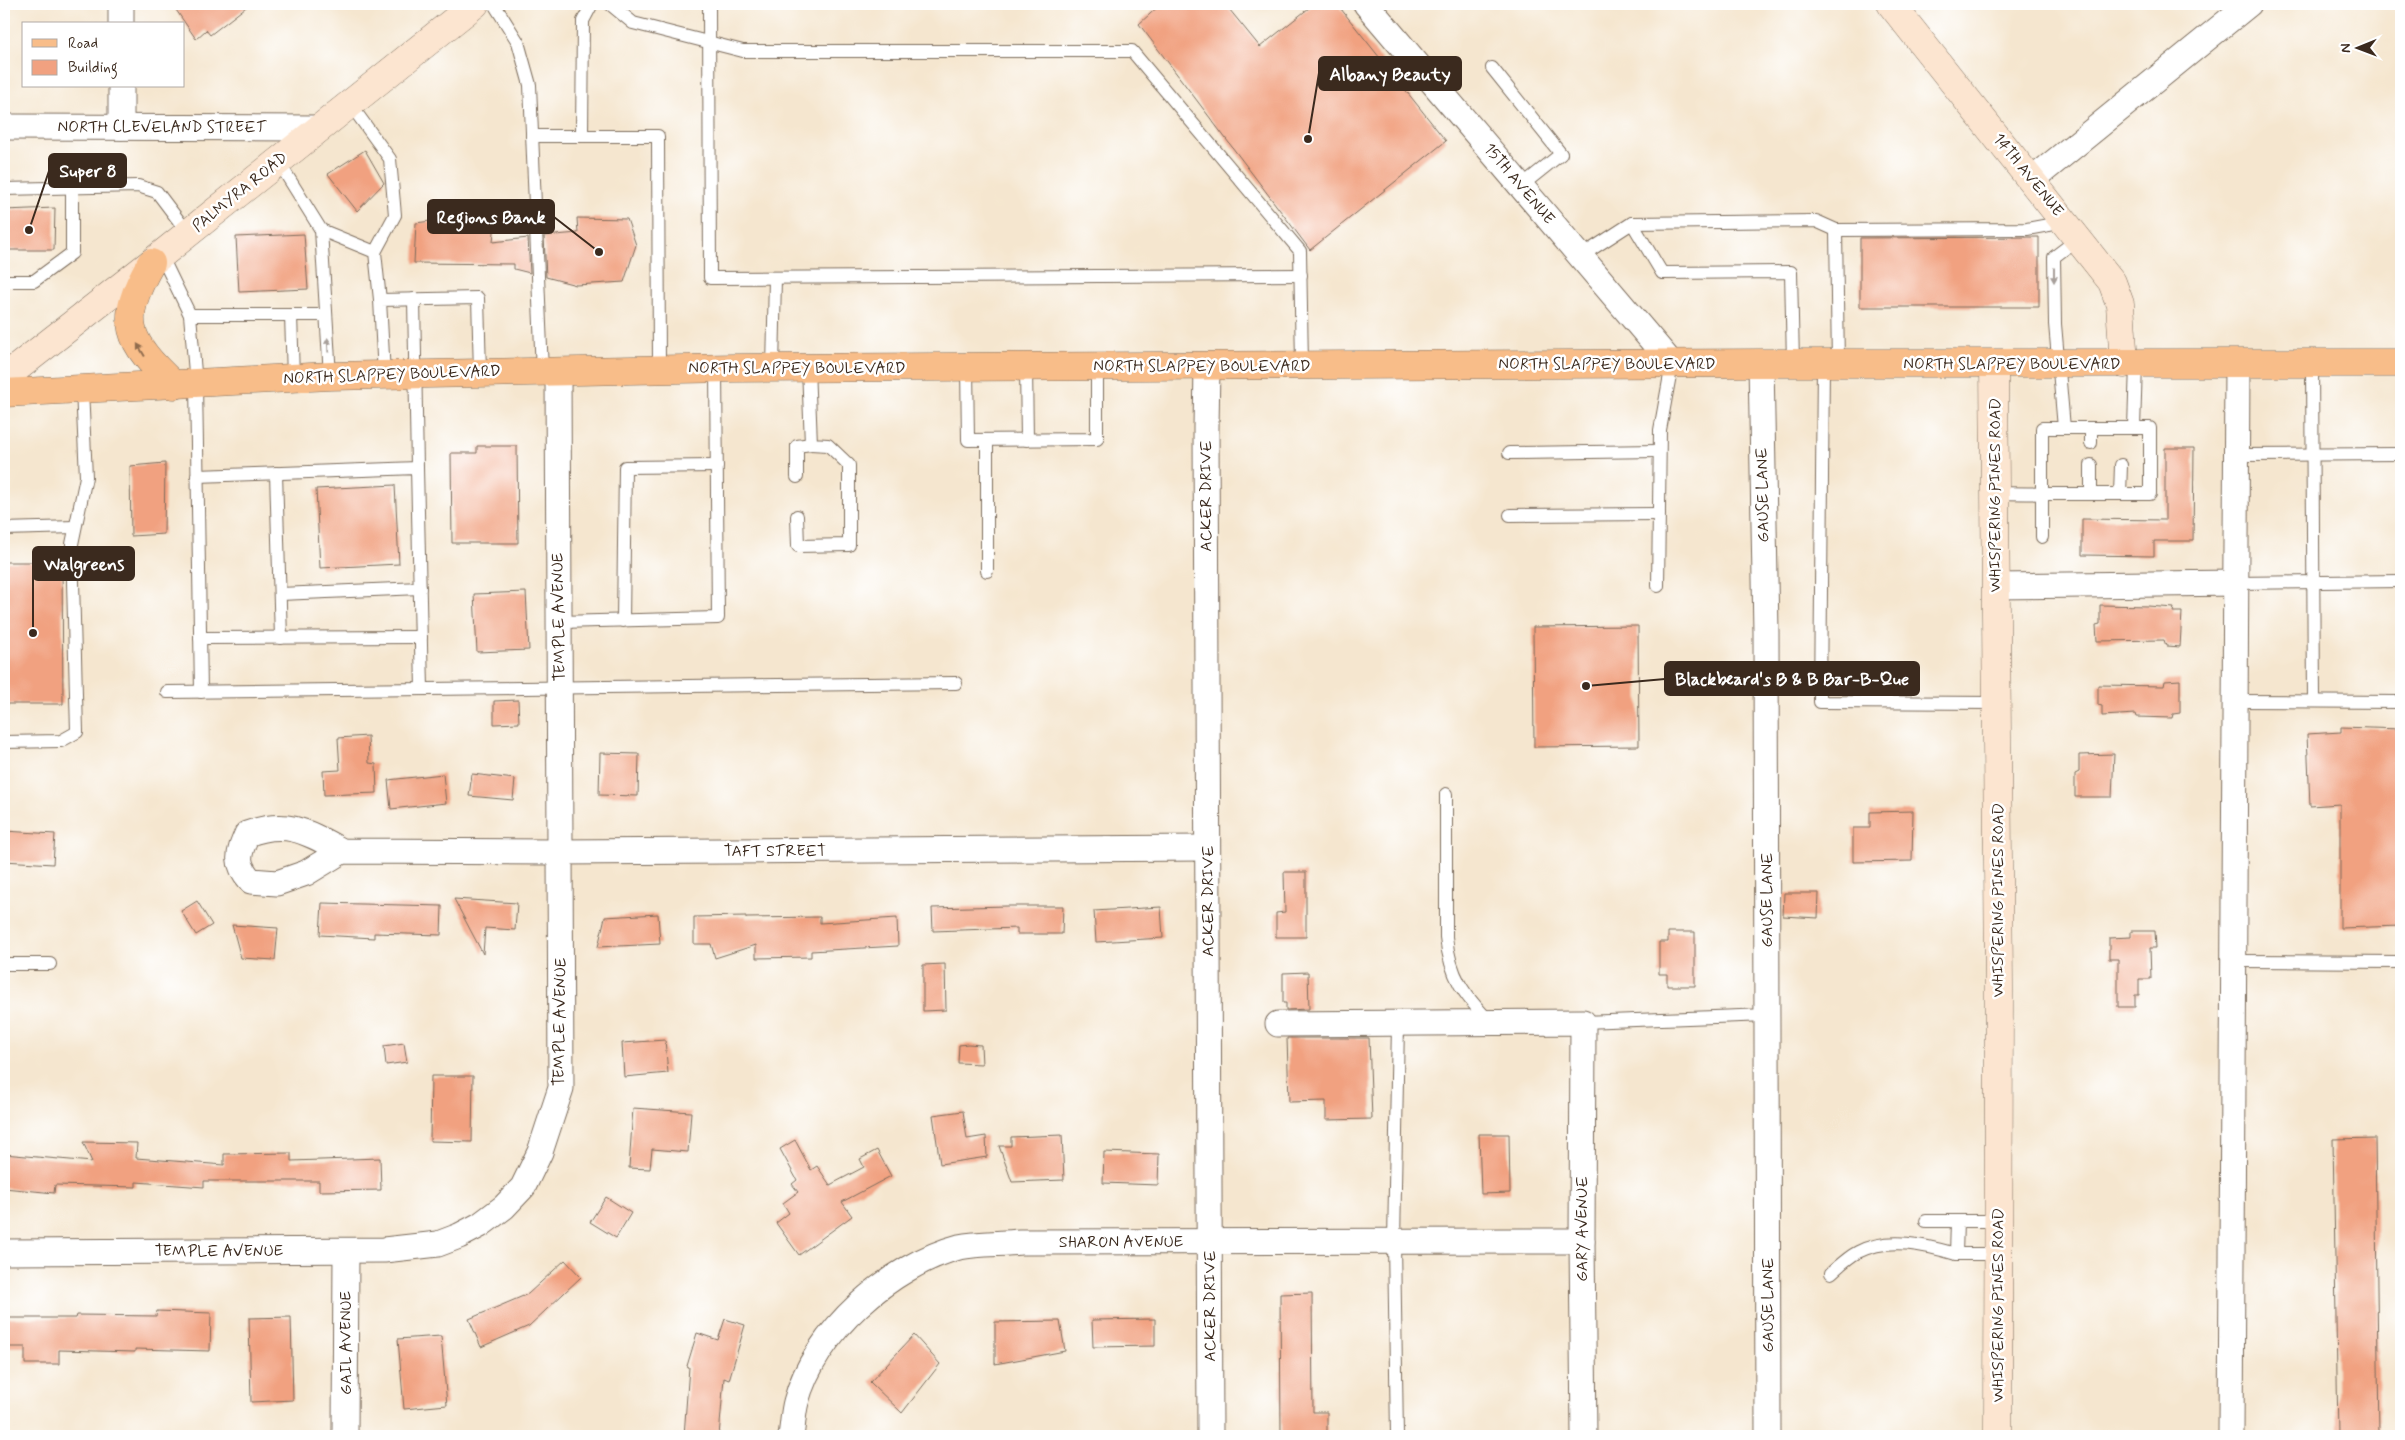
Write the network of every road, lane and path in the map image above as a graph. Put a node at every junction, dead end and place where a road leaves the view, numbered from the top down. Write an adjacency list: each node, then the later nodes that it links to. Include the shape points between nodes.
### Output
1 (121, 4): 10 (street)
2 (474, 4): 14 (street, PALMYRA ROAD)
3 (494, 4): 18 (lane, via 518,42 530,85)
4 (592, 4): 19 (lane, via 583,21)
5 (610, 4): 11 (lane, via 633,23)
6 (709, 4): 11 (lane)
7 (1366, 4): 22 (street, 15TH AVENUE)
8 (1891, 4): 21 (street, 14TH AVENUE)
9 (2249, 4): 21 (street)
10 (121, 22)
11 (710, 43): 33 (lane, via 743,51 1132,51 1300,251); 34 (lane, via 710,278)
12 (1492, 68): 22 (lane, via 1561,154)
13 (121, 88): 16 (street)
14 (350, 104): 17 (street, PALMYRA ROAD); 30 (lane, via 390,159 395,216)
15 (4, 127): 16 (street, NORTH CLEVELAND STREET)
16 (121, 127): 17 (street, NORTH CLEVELAND STREET)
17 (320, 128): 20 (street, PALMYRA ROAD)
18 (532, 136): 19 (lane); 60 (lane)
19 (582, 136): 59 (lane, via 658,136)
20 (278, 161): 26 (lane); 29 (street, PALMYRA ROAD)
21 (2032, 180): 28 (street, 14TH AVENUE)
22 (1522, 186): 31 (street, 15TH AVENUE)
23 (72, 188): 24 (lane); 29 (lane, via 138,186 157,192); 35 (lane, via 72,253 34,281)
24 (4, 189)
25 (1632, 223): 27 (lane, via 1816,221); 31 (lane); 44 (lane, via 1662,273 1791,272)
26 (321, 230): 30 (lane); 40 (lane)
27 (1836, 230): 28 (lane); 45 (lane)
28 (2072, 230): 47 (lane, one-way to 47, via 2054,257 2054,324); 48 (street, 14TH AVENUE, via 2112,282 2120,304)
29 (188, 233): 32 (street, PALMYRA ROAD)
30 (375, 252): 37 (lane)
31 (1581, 256): 43 (street, 15TH AVENUE)
32 (156, 259): 38 (lane); 66 (street, PALMYRA ROAD); 67 (main road, one-way to 32, via 147,359 137,343 130,318 138,286)
33 (1300, 275): 34 (lane); 53 (lane)
34 (775, 278): 57 (lane)
35 (4, 281)
36 (414, 299): 37 (lane); 61 (lane, via 478,298); 62 (lane)
37 (380, 300): 63 (lane)
38 (190, 314): 39 (lane); 67 (lane)
39 (291, 315): 40 (lane); 65 (lane)
40 (326, 315): 64 (lane, one-way to 40)
41 (1761, 363): 43 (main road, NORTH SLAPPEY BOULEVARD); 44 (main road, NORTH SLAPPEY BOULEVARD); 131 (street, GAUSE LANE, via 1766,632)
42 (2401, 363): 50 (main road, NORTH SLAPPEY BOULEVARD)
43 (1672, 364): 53 (main road, NORTH SLAPPEY BOULEVARD); 78 (lane)
44 (1793, 364): 45 (main road, NORTH SLAPPEY BOULEVARD)
45 (1830, 364): 46 (main road, NORTH SLAPPEY BOULEVARD); 121 (lane, via 1820,702)
46 (1994, 364): 47 (main road, NORTH SLAPPEY BOULEVARD); 90 (street, WHISPERING PINES ROAD)
47 (2059, 364): 48 (main road, NORTH SLAPPEY BOULEVARD); 70 (lane)
48 (2130, 364): 49 (main road, NORTH SLAPPEY BOULEVARD); 72 (lane)
49 (2238, 364): 50 (main road, NORTH SLAPPEY BOULEVARD); 81 (street)
50 (2312, 364): 82 (lane)
51 (1097, 366): 52 (main road, NORTH SLAPPEY BOULEVARD); 55 (main road, NORTH SLAPPEY BOULEVARD); 74 (lane, via 1097,439)
52 (1207, 366): 53 (main road, NORTH SLAPPEY BOULEVARD); 124 (street, ACKER DRIVE)
53 (1302, 366)
54 (967, 367): 55 (main road, NORTH SLAPPEY BOULEVARD); 58 (main road, NORTH SLAPPEY BOULEVARD); 73 (lane, via 968,440)
55 (1026, 367): 74 (lane)
56 (716, 368): 57 (main road, NORTH SLAPPEY BOULEVARD); 59 (main road, NORTH SLAPPEY BOULEVARD); 85 (lane)
57 (773, 368): 58 (main road, NORTH SLAPPEY BOULEVARD)
58 (808, 368): 77 (lane)
59 (659, 370): 60 (main road, NORTH SLAPPEY BOULEVARD)
60 (550, 372): 61 (main road, NORTH SLAPPEY BOULEVARD); 109 (street, TEMPLE AVENUE)
61 (480, 373): 62 (main road, NORTH SLAPPEY BOULEVARD)
62 (417, 374): 63 (main road, NORTH SLAPPEY BOULEVARD); 86 (lane)
63 (384, 375): 64 (main road, NORTH SLAPPEY BOULEVARD)
64 (330, 376): 65 (main road, NORTH SLAPPEY BOULEVARD)
65 (293, 377): 67 (main road, NORTH SLAPPEY BOULEVARD)
66 (4, 378)
67 (185, 384): 68 (main road, NORTH SLAPPEY BOULEVARD); 88 (lane)
68 (82, 389): 69 (main road, NORTH SLAPPEY BOULEVARD); 97 (lane, via 86,477)
69 (4, 393)
70 (2064, 428): 71 (lane); 92 (lane, via 2042,428)
71 (2091, 428): 72 (lane); 76 (lane)
72 (2128, 428): 75 (lane); 93 (lane, via 2150,428 2150,494)
73 (987, 440): 74 (lane); 100 (lane)
74 (1028, 440)
75 (2121, 442)
76 (2091, 443)
77 (811, 444): 89 (lane, via 797,446); 96 (lane, via 828,445 849,465 849,546 798,546)
78 (1659, 451): 79 (lane); 94 (lane)
79 (1509, 454)
80 (2401, 454): 82 (lane)
81 (2237, 455): 82 (lane); 103 (street)
82 (2313, 456): 102 (lane)
83 (2091, 465): 91 (lane)
84 (2121, 465): 93 (lane)
85 (717, 466): 108 (lane, via 625,467); 108 (lane, via 718,618)
86 (417, 468): 87 (lane); 106 (lane)
87 (276, 473): 88 (lane); 107 (lane)
88 (197, 476): 111 (lane)
89 (797, 477)
90 (1996, 493): 92 (lane); 105 (street, WHISPERING PINES ROAD)
91 (2091, 493): 92 (lane); 93 (lane)
92 (2041, 494): 99 (lane)
93 (2120, 494)
94 (1659, 514): 95 (lane); 104 (lane)
95 (1510, 515)
96 (797, 516)
97 (75, 527): 98 (lane); 122 (lane, via 72,544 76,732 61,741)
98 (4, 529)
99 (2042, 537)
100 (987, 571)
101 (2401, 580): 102 (lane)
102 (2313, 582): 103 (lane); 119 (lane)
103 (2236, 583): 105 (street); 118 (street)
104 (1658, 586)
105 (1996, 586): 121 (street, WHISPERING PINES ROAD)
106 (420, 588): 107 (lane); 110 (lane)
107 (280, 594): 112 (lane)
108 (624, 621): 109 (lane)
109 (559, 622): 114 (street, TEMPLE AVENUE)
110 (421, 637): 112 (lane); 115 (lane)
111 (200, 638): 112 (lane); 117 (lane)
112 (281, 638)
113 (956, 683): 114 (lane)
114 (559, 686): 115 (lane); 126 (street, TEMPLE AVENUE)
115 (422, 688): 117 (lane)
116 (167, 692): 117 (lane)
117 (201, 692)
118 (2236, 701): 119 (lane); 127 (street)
119 (2314, 701): 120 (lane)
120 (2401, 702)
121 (1997, 703): 138 (street, WHISPERING PINES ROAD)
122 (4, 742)
123 (1446, 794): 132 (lane, via 1448,959 1462,989)
124 (1207, 848): 126 (street, TAFT STREET); 140 (street, ACKER DRIVE)
125 (342, 851): 126 (street, TAFT STREET)
126 (561, 852): 142 (street, TEMPLE AVENUE, via 561,1088 540,1152 523,1187 480,1225 438,1244)
127 (2234, 961): 128 (lane); 154 (street)
128 (2401, 962)
129 (4, 964): 130 (lane)
130 (50, 964)
131 (1767, 1015): 133 (lane); 152 (street, GAUSE LANE)
132 (1491, 1022): 133 (street); 134 (street)
133 (1583, 1022): 139 (street, GARY AVENUE)
134 (1398, 1023): 135 (street); 141 (lane)
135 (1278, 1024)
136 (1926, 1221): 137 (lane)
137 (1957, 1221): 138 (lane); 144 (lane)
138 (1999, 1221): 145 (street, WHISPERING PINES ROAD)
139 (1582, 1241): 141 (street, SHARON AVENUE); 151 (street, GARY AVENUE)
140 (1210, 1242): 141 (street, SHARON AVENUE); 148 (street, SHARON AVENUE, via 1020,1242 960,1247 928,1258 900,1272 869,1295 827,1340 796,1401); 149 (street, ACKER DRIVE)
141 (1394, 1242): 150 (lane)
142 (346, 1251): 143 (street, TEMPLE AVENUE); 147 (street, GAIL AVENUE)
143 (4, 1252)
144 (1956, 1254): 145 (lane); 146 (lane, via 1923,1245 1878,1245 1857,1252)
145 (1998, 1254): 153 (street, WHISPERING PINES ROAD)
146 (1831, 1273)
147 (345, 1436)
148 (791, 1436)
149 (1210, 1436)
150 (1397, 1436)
151 (1584, 1436)
152 (1768, 1436)
153 (1998, 1436)
154 (2231, 1436)

